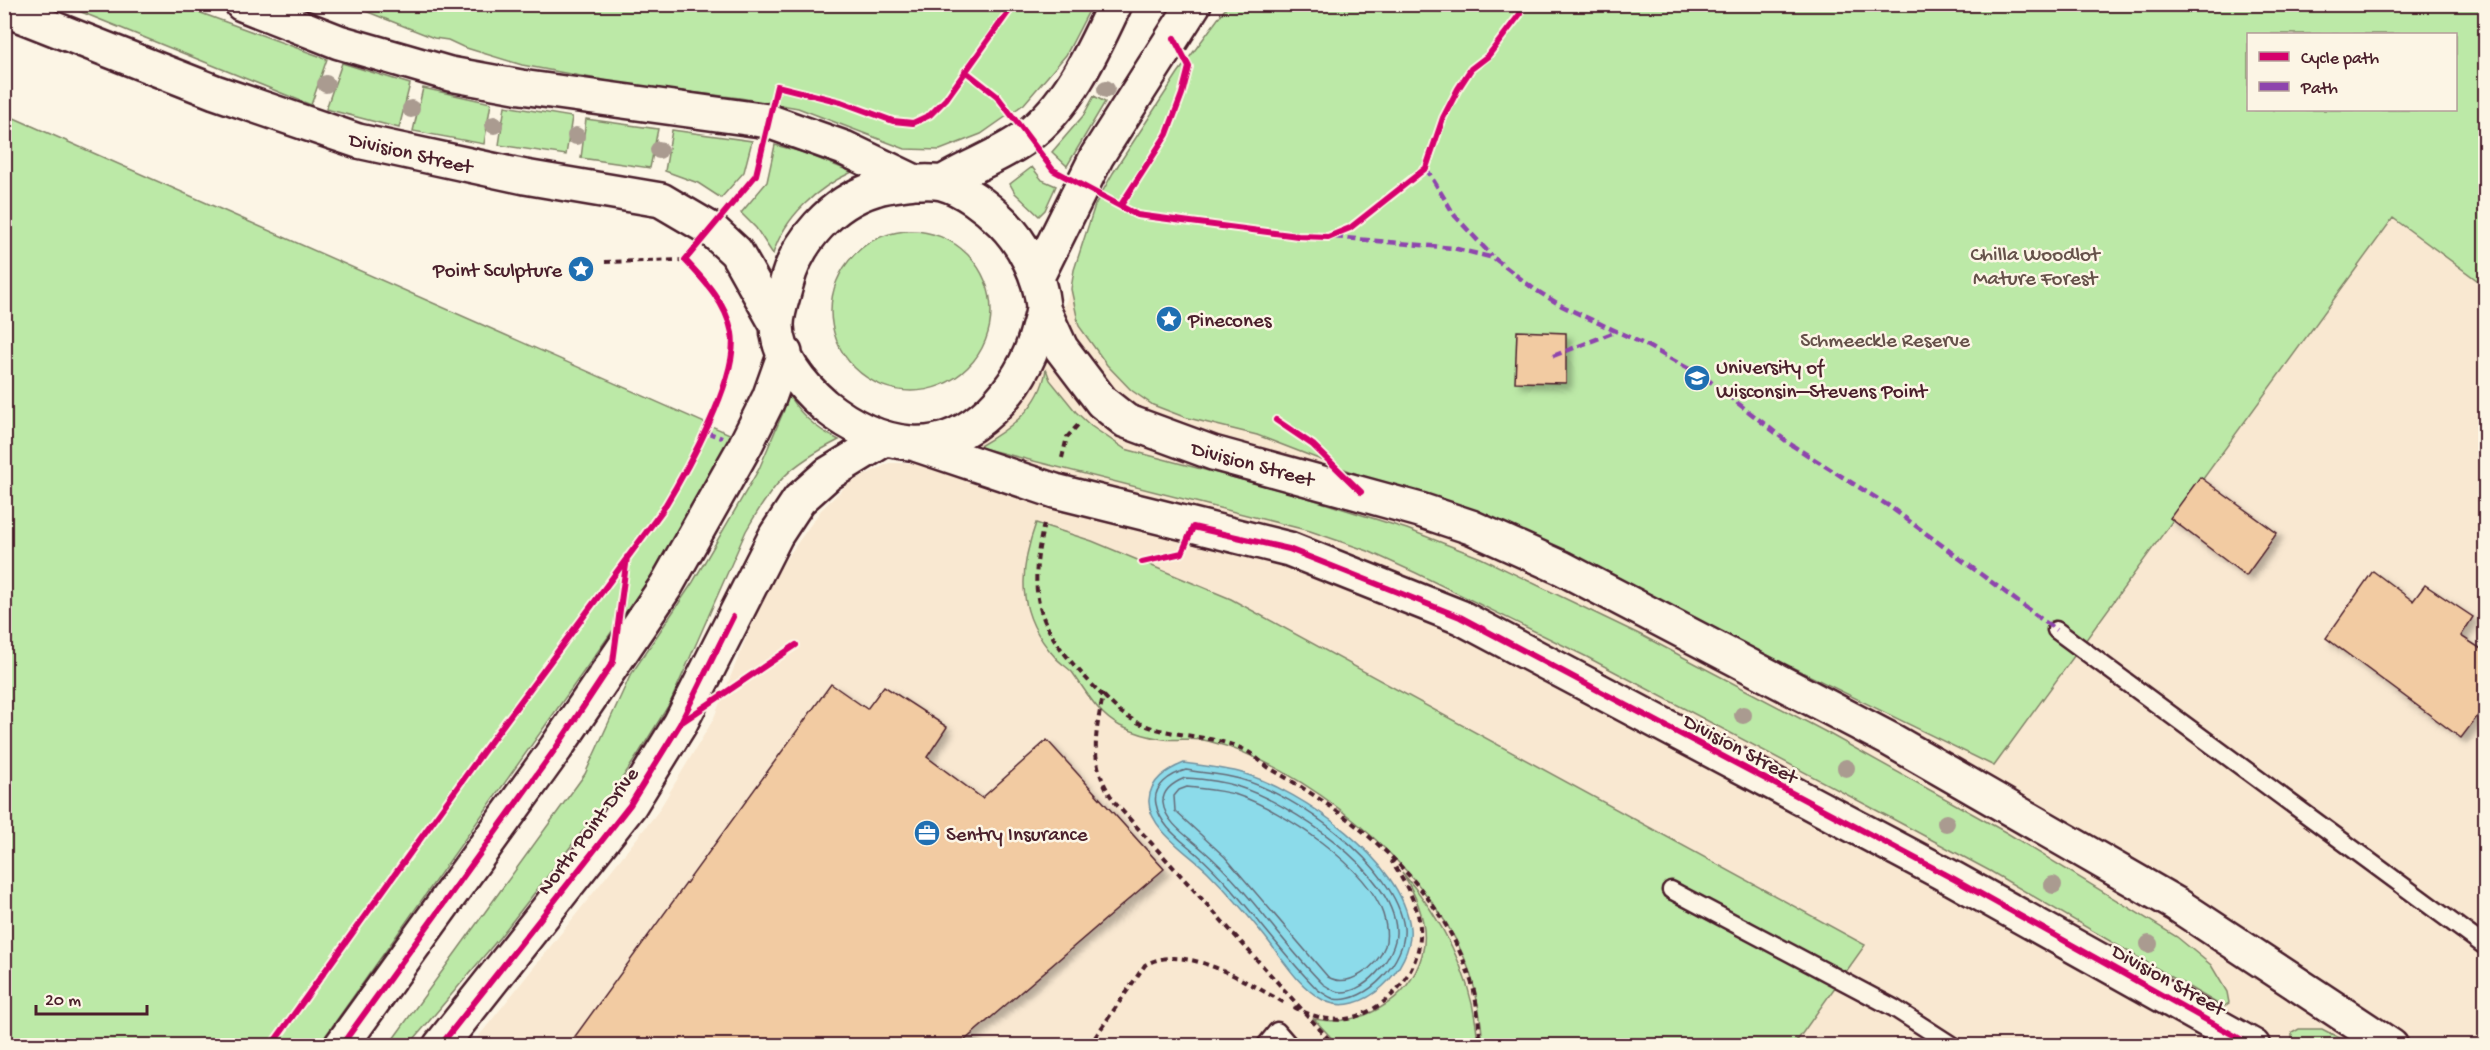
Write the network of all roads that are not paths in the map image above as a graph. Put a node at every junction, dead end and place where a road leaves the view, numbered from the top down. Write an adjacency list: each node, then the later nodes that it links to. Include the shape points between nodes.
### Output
1 (242, 4): 5 (main road, via 339,42 450,74 768,121)
2 (1115, 4): 5 (main road, via 1086,62 1043,121 1026,137)
3 (1194, 4): 6 (main road, via 1097,156)
4 (4, 9): 8 (main road, Division Street, via 215,92 358,141 525,177 661,200 712,230 736,252)
5 (928, 182): 6 (main road, via 989,209 1020,245); 8 (main road, via 874,189 822,221 802,246 789,275)
6 (1037, 277): 7 (main road)
7 (1043, 309): 9 (main road, via 1032,354 1018,381 998,403 975,423 946,437); 19 (main road, Division Street, via 1061,348 1102,402 1126,421 1213,453 1471,527 1562,568 1891,740 2176,904)
8 (781, 339): 9 (main road, Division Street, via 795,375 817,399 842,419); 13 (main road, via 769,398 666,585 556,748)
9 (899, 441): 14 (main road, North Point Drive, via 828,474 799,500 776,535 680,724 630,805); 18 (main road, Division Street, via 1055,491 1288,549 1460,617 1954,879)
10 (2056, 630): 12 (lane)
11 (1671, 890): 17 (lane, via 1894,1008)
12 (2486, 947)
13 (341, 1046)
14 (440, 1046)
15 (1265, 1046): 16 (lane, via 1276,1031)
16 (1290, 1046)
17 (1953, 1046)
18 (2253, 1046)
19 (2391, 1046)

